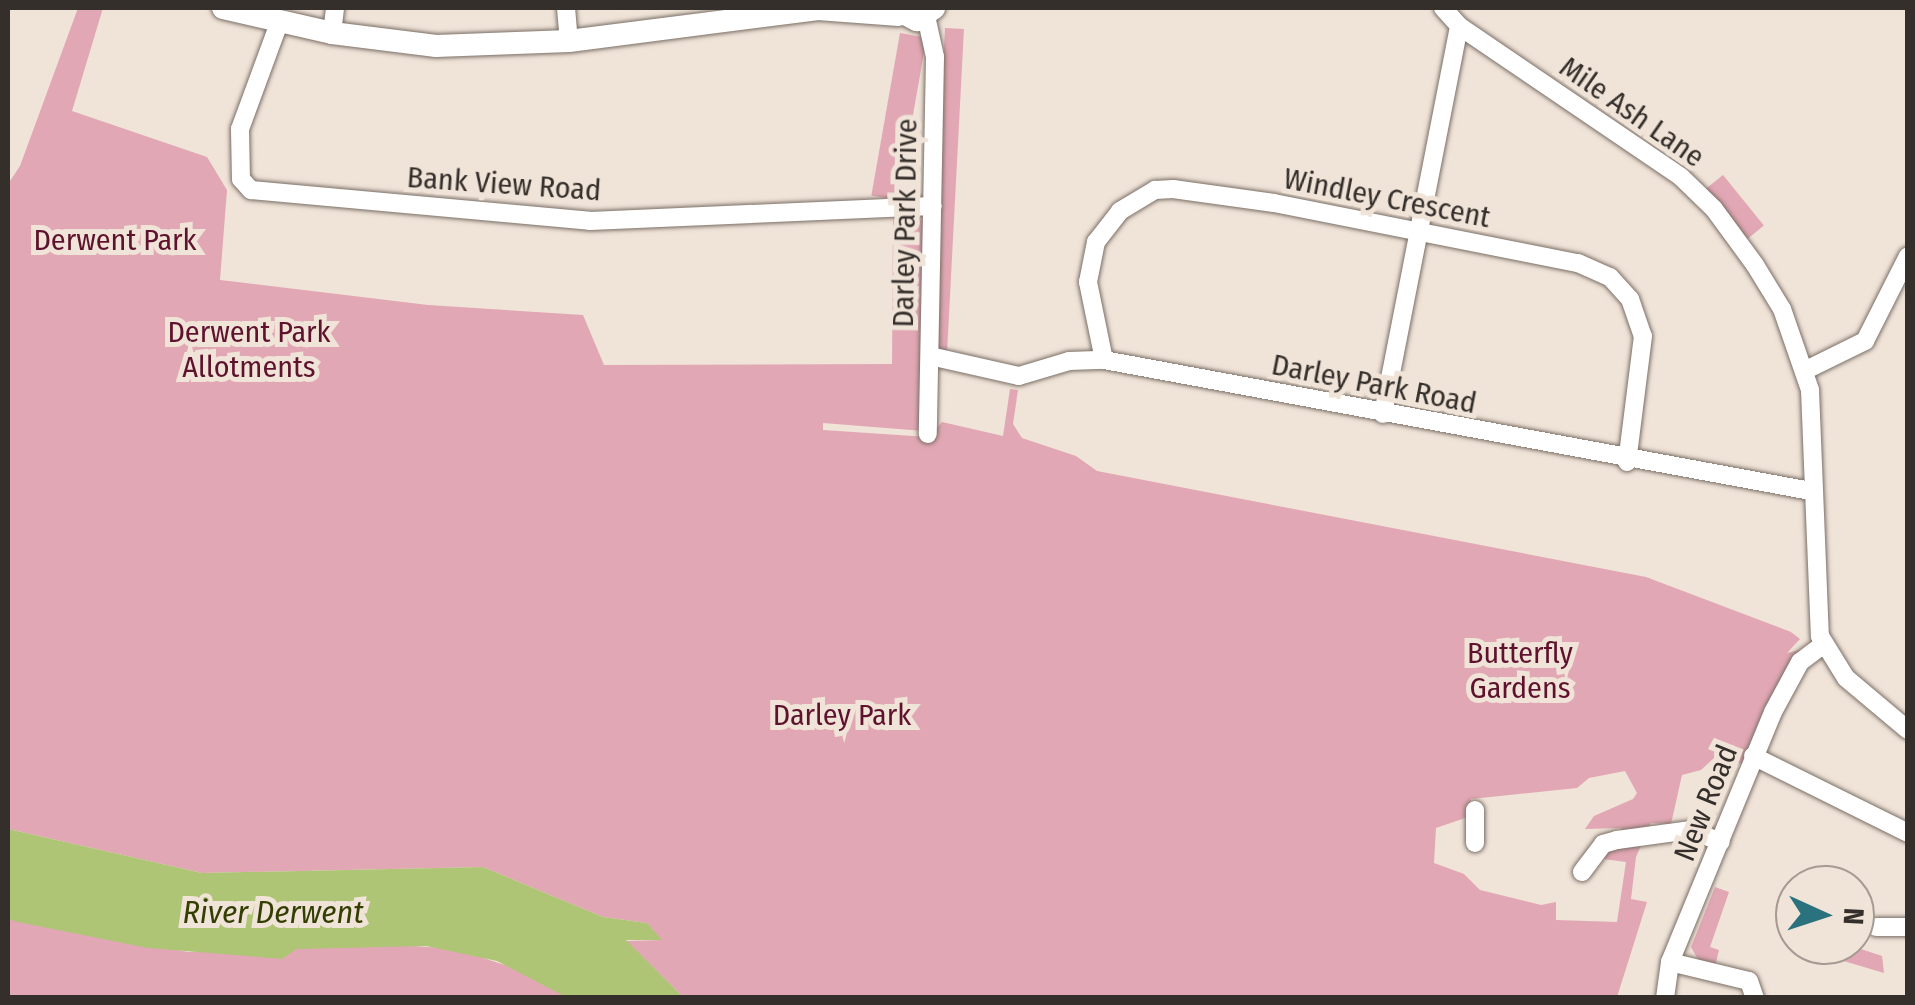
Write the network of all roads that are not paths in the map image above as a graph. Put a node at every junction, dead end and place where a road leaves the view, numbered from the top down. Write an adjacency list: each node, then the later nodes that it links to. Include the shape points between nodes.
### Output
1 (223, 8): 8 (main road)
2 (335, 8): 10 (street)
3 (566, 8): 11 (street)
4 (820, 8): 6 (main road); 11 (main road)
5 (1443, 8): 9 (street, Mile Ash Lane)
6 (896, 11): 7 (main road)
7 (930, 12): 12 (street, Darley Park Drive)
8 (280, 23): 10 (main road); 12 (street, Bank View Road, via 240,129 241,178 251,190 590,221)
9 (1458, 26): 13 (street); 17 (street, Mile Ash Lane, via 1696,190 1764,280)
10 (332, 33): 11 (main road, via 436,46)
11 (569, 41)
12 (933, 206): 15 (street, Darley Park Drive)
13 (1417, 232): 16 (street, Windley Crescent, via 1209,192 1155,190 1120,211 1096,242 1088,292); 18 (street); 20 (street, Windley Crescent, via 1578,262 1620,286 1638,318 1644,358)
14 (1908, 256): 17 (street, via 1865,340)
15 (930, 356): 16 (street, Darley Park Road, via 999,375); 19 (street, Darley Park Drive)
16 (1104, 360): 18 (street, Darley Park Road)
17 (1806, 370): 21 (street, Mile Ash Lane)
18 (1382, 414): 20 (street, Darley Park Road)
19 (928, 434)
20 (1627, 462): 21 (street, Darley Park Road)
21 (1811, 491): 22 (street, Mile Ash Lane)
22 (1822, 640): 23 (street, via 1846,678); 24 (street, New Road, via 1800,662)
23 (1908, 730)
24 (1754, 756): 26 (street); 27 (street, New Road)
25 (1475, 810): 28 (street)
26 (1908, 832)
27 (1721, 842): 29 (street, via 1691,830 1617,840 1603,844); 32 (street, New Road)
28 (1475, 843)
29 (1582, 872)
30 (1876, 927): 31 (street)
31 (1908, 927)
32 (1670, 962): 33 (street, New Road); 34 (street, via 1754,984)
33 (1665, 998)
34 (1755, 998)

